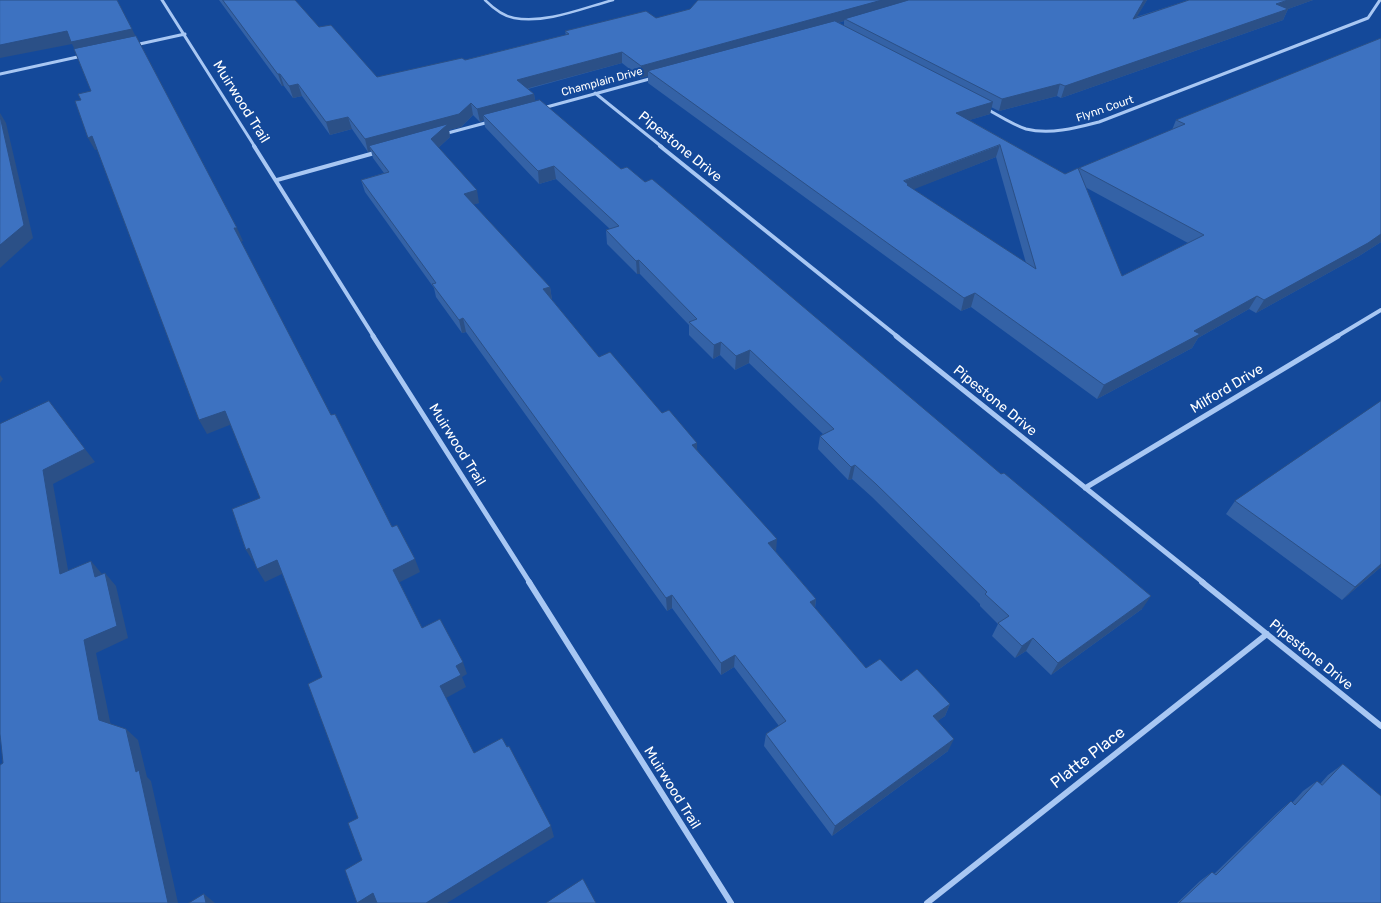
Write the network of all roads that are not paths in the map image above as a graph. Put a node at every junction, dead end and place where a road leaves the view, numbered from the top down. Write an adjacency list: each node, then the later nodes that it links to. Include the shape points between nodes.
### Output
1 (162, 0): 7 (street, Muirwood Trail)
2 (485, 0): 6 (lane, via 495,10 514,18 539,18)
3 (593, 0): 6 (lane)
4 (613, 0): 6 (lane)
5 (1380, 0): 13 (street, Flynn Court, via 1368,18 1100,122 1050,132 1026,129)
6 (602, 2)
7 (185, 34): 8 (street); 18 (street, Muirwood Trail)
8 (127, 47)
9 (88, 55): 10 (street)
10 (0, 74)
11 (662, 75): 12 (street, Champlain Drive)
12 (595, 93): 14 (street, Champlain Drive); 20 (street, Pipestone Drive)
13 (982, 106)
14 (538, 109)
15 (499, 120): 16 (street)
16 (441, 135)
17 (383, 151): 18 (street)
18 (277, 180): 23 (street, Muirwood Trail)
19 (1381, 310): 20 (street, Milford Drive)
20 (1085, 488): 21 (street, Pipestone Drive)
21 (1267, 634): 22 (street, Pipestone Drive); 24 (street, Platte Place)
22 (1381, 726)
23 (730, 903)
24 (927, 903)

